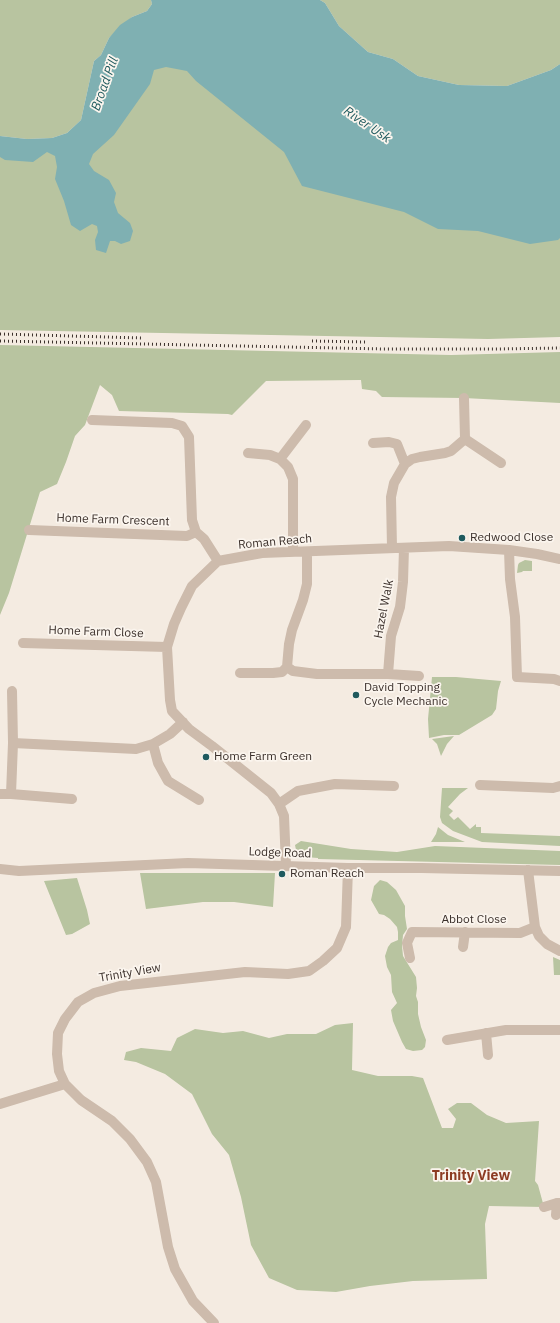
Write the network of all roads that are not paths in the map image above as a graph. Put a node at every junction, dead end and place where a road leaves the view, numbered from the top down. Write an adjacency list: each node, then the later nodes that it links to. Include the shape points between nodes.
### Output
1 (464, 398): 4 (street)
2 (92, 420): 11 (street, via 172,423 182,426 189,437 191,508)
3 (306, 426): 7 (street)
4 (465, 438): 8 (street); 9 (street, via 450,451 412,459)
5 (373, 442): 9 (street, via 396,444)
6 (248, 453): 7 (street, via 270,454)
7 (280, 459): 15 (street, via 288,467 293,479)
8 (501, 463)
9 (405, 464): 12 (street, via 394,483 391,497)
10 (29, 530): 11 (street, Home Farm Crescent, via 187,536)
11 (196, 532): 18 (street, via 204,539)
12 (392, 548): 13 (street, Roman Reach); 16 (street, Roman Reach)
13 (404, 548): 14 (street, Roman Reach, via 449,546); 23 (street, Hazel Walk, via 401,601 391,636)
14 (508, 550): 17 (street, Roman Reach); 25 (street, via 515,617 517,677)
15 (293, 552): 16 (street, Roman Reach); 18 (street, Roman Reach)
16 (307, 552): 21 (street, via 307,584 289,644)
17 (559, 555)
18 (218, 561): 20 (street, via 192,586 180,608)
19 (23, 643): 20 (street, Home Farm Close)
20 (168, 647): 27 (street, via 172,711)
21 (287, 668): 22 (street, via 282,672 273,673); 23 (street, via 317,674)
22 (240, 673)
23 (388, 674): 24 (street)
24 (419, 676)
25 (560, 681)
26 (12, 691): 28 (street)
27 (183, 722): 29 (street); 37 (street, via 271,793)
28 (13, 743): 29 (street, via 136,749); 34 (street)
29 (153, 744): 36 (street, via 158,763 168,781)
30 (480, 785): 32 (street, via 553,788)
31 (394, 786): 37 (street, via 334,784 298,791)
32 (560, 786)
33 (0, 794): 34 (street)
34 (11, 794): 35 (street)
35 (72, 799)
36 (199, 800)
37 (279, 804): 38 (street, via 284,816)
38 (286, 866): 39 (street, Lodge Road); 40 (street, Lodge Road, via 188,863 19,871)
39 (348, 868): 41 (street, Lodge Road); 52 (street, Trinity View, via 346,927 337,948 323,961 309,971 288,974 238,972 120,986 94,993 78,1002 58,1033 59,1071)
40 (0, 869)
41 (528, 870): 42 (street, Lodge Road); 43 (street)
42 (560, 871)
43 (535, 927): 44 (street, Abbot Close, via 520,933); 46 (street, via 547,944)
44 (465, 932): 45 (street); 47 (street, Abbot Close, via 412,932 407,943)
45 (463, 947)
46 (560, 951)
47 (410, 958)
48 (560, 1030): 49 (street, via 506,1030)
49 (486, 1033): 50 (street); 51 (street)
50 (447, 1040)
51 (488, 1055)
52 (65, 1084): 53 (street); 57 (street, Trinity View, via 81,1100 112,1121 130,1139 147,1162 156,1182 168,1247 175,1268 193,1301)
53 (0, 1104)
54 (559, 1203): 55 (street); 56 (street)
55 (544, 1207)
56 (556, 1215)
57 (214, 1323)

